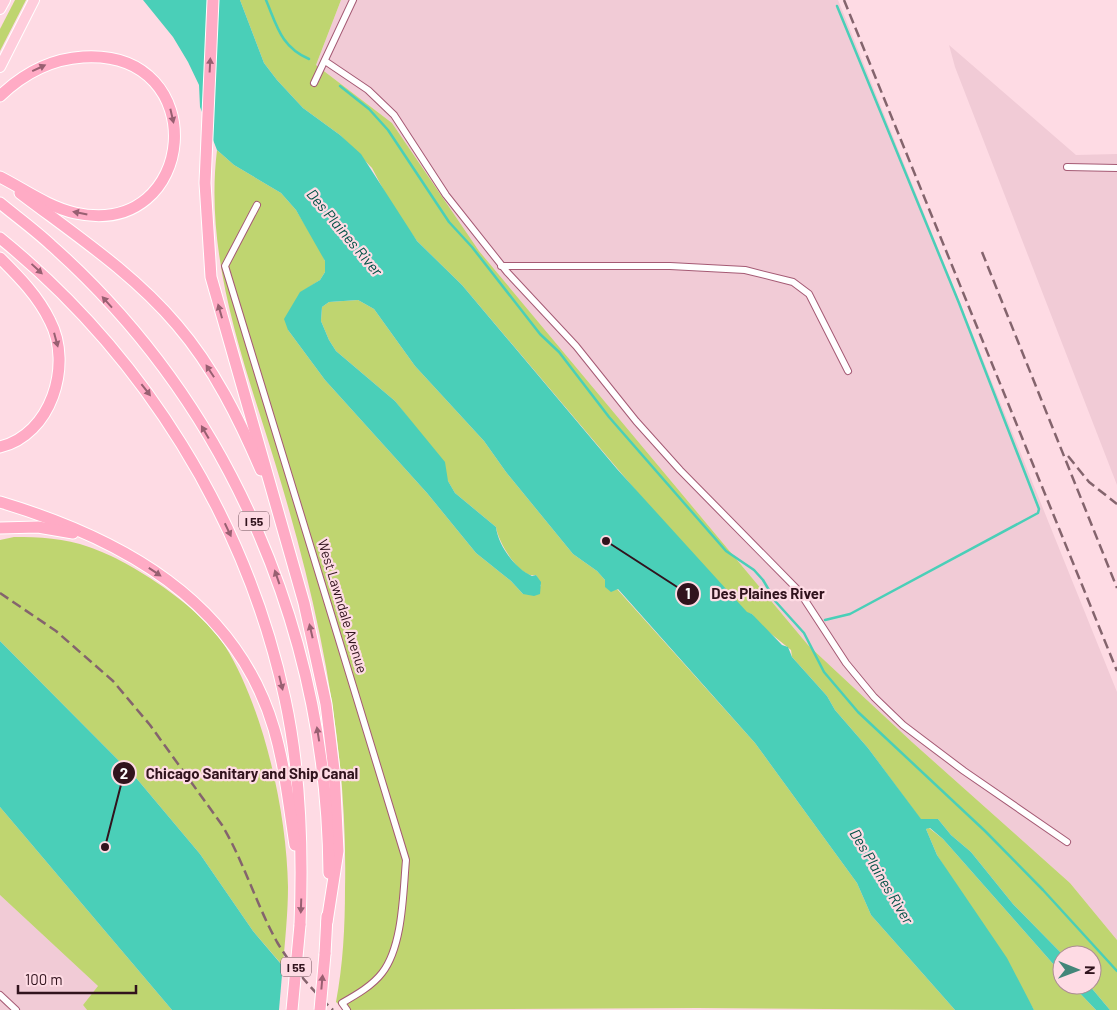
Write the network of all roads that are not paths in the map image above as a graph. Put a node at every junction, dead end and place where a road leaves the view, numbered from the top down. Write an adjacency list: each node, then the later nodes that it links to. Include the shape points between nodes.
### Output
1 (5, 0): 5 (main road)
2 (34, 0): 7 (main road)
3 (213, 0): 21 (highway, one-way to 3, via 212,277 205,183)
4 (353, 0): 6 (street)
5 (0, 9)
6 (325, 61): 8 (street); 17 (street, via 368,90 394,115 446,195)
7 (0, 67)
8 (314, 83)
9 (0, 96): 12 (highway, one-way to 12, via 23,76 58,60 111,58 144,73 160,89 170,109 175,133 174,153 167,174 142,201 127,210 92,216 73,212 54,206)
10 (1068, 167): 11 (street)
11 (1117, 168)
12 (0, 177): 21 (highway, one-way to 12, via 230,405 212,372 177,325 120,269)
13 (0, 203): 26 (highway, I 55, one-way to 13, via 326,804 314,708 292,622 257,528 197,418 145,344 79,271)
14 (257, 205): 31 (street, West Lawndale Avenue, via 226,266 406,860 402,909 388,964 374,982 342,1003)
15 (0, 238): 25 (highway, I 55, one-way to 25, via 36,267 69,301 106,340 151,396 193,463 226,526 262,616 285,700 300,803)
16 (0, 258): 19 (highway, one-way to 19, via 32,292 51,322 58,347 58,377 47,411 30,432)
17 (501, 266): 18 (street, via 670,266 745,270 793,282 809,294); 24 (street, via 576,346 680,470 799,591 846,663 874,697 903,725 941,754)
18 (848, 371)
19 (0, 447)
20 (0, 502): 23 (highway, via 77,528)
21 (277, 509): 26 (highway, one-way to 21, via 338,851 334,770 327,714 304,603)
22 (0, 528): 23 (highway, via 64,530)
23 (130, 556): 25 (highway, one-way to 25, via 190,597 222,630 245,662 274,728 285,776)
24 (1066, 842)
25 (302, 888): 29 (highway, I 55, one-way to 29, bridge)
26 (327, 922): 30 (highway, I 55, one-way to 26, bridge)
27 (0, 995): 28 (street)
28 (16, 1010)
29 (292, 1010)
30 (320, 1010)
31 (347, 1010)

